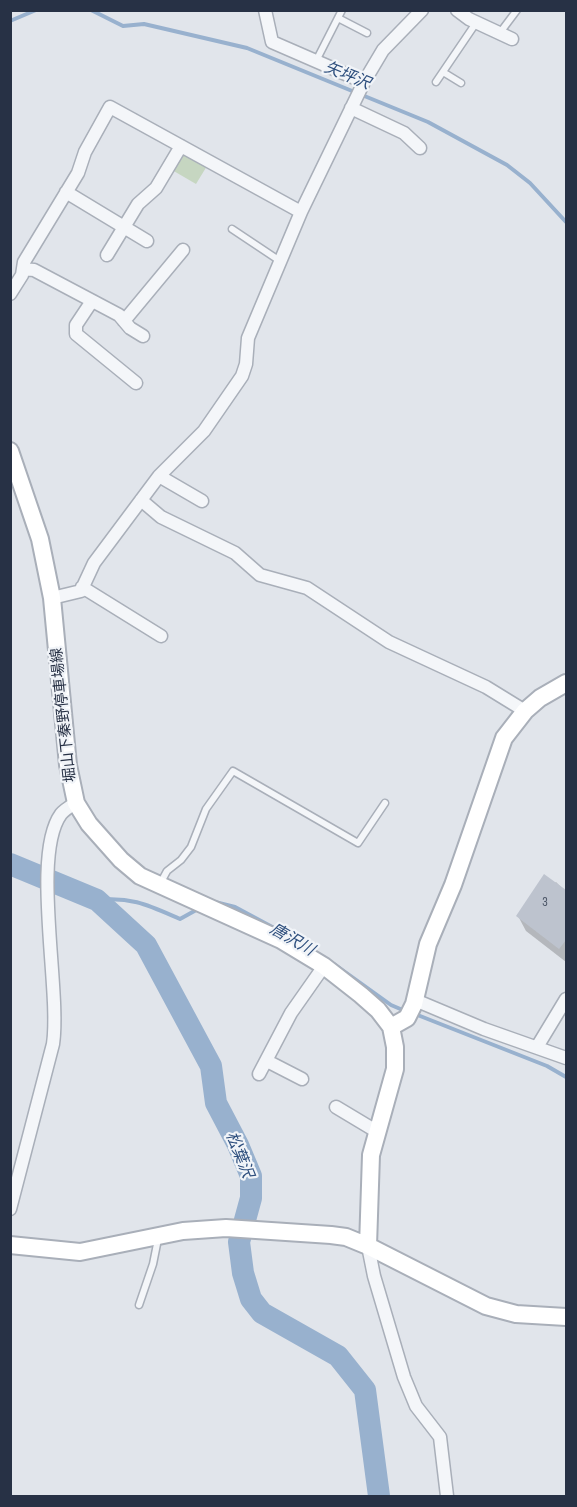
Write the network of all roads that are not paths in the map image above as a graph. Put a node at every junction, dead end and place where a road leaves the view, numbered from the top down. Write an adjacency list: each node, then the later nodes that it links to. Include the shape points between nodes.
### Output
1 (265, 10): 11 (street, via 272,42)
2 (342, 10): 6 (lane)
3 (422, 10): 13 (street, via 383,50)
4 (517, 10): 9 (lane)
5 (461, 12): 7 (street)
6 (338, 18): 8 (lane); 11 (lane)
7 (476, 23): 9 (street); 12 (lane)
8 (367, 33)
9 (499, 34): 10 (street)
10 (512, 39)
11 (316, 61): 13 (street)
12 (443, 72): 14 (lane); 15 (lane)
13 (364, 82): 16 (street)
14 (436, 82)
15 (461, 83)
16 (353, 106): 18 (street, via 404,133); 20 (street)
17 (181, 146): 19 (street, via 110,107); 20 (street); 21 (street, via 156,188 138,204)
18 (420, 148)
19 (66, 192): 21 (street); 27 (street, via 24,261)
20 (301, 212): 26 (street)
21 (125, 227): 23 (street); 25 (street)
22 (232, 230): 26 (lane)
23 (147, 241)
24 (183, 250): 30 (street)
25 (107, 255)
26 (280, 261): 34 (street, via 248,338 242,376 204,431)
27 (23, 269): 28 (street); 29 (street, via 34,270)
28 (10, 294)
29 (92, 301): 30 (street); 32 (street, via 76,325 76,334)
30 (124, 321): 31 (street)
31 (143, 336)
32 (136, 383)
33 (10, 451): 38 (main road, 堀山下秦野停車場線, via 40,539)
34 (159, 476): 35 (street); 36 (street)
35 (141, 500): 37 (street, via 93,563); 41 (street, via 161,517 236,553 260,575 307,588 389,642 486,687)
36 (202, 501)
37 (82, 587): 38 (street, via 81,591); 39 (street)
38 (52, 598): 42 (main road, 堀山下秦野停車場線, via 68,765)
39 (161, 636)
40 (567, 683): 41 (main road)
41 (525, 711): 47 (main road, via 504,738 453,885 428,944)
42 (76, 803): 44 (main road, 堀山下秦野停車場線, via 121,860); 56 (street, via 56,823 50,854 51,974 56,1024)
43 (385, 804): 44 (lane, via 358,843 233,771 206,809 191,847 167,871)
44 (159, 886): 45 (main road, 堀山下秦野停車場線, via 281,940)
45 (324, 966): 48 (main road, 堀山下秦野停車場線, via 378,1010); 51 (street, via 291,1012)
46 (567, 999): 49 (street)
47 (412, 1007): 48 (main road); 49 (street)
48 (391, 1027): 55 (main road, via 394,1069)
49 (537, 1047): 50 (street)
50 (567, 1058)
51 (267, 1061): 52 (street); 53 (street)
52 (259, 1074)
53 (302, 1079)
54 (336, 1107): 55 (street)
55 (376, 1131): 59 (main road, via 368,1176)
56 (10, 1209)
57 (158, 1236): 58 (main road, via 80,1252); 59 (main road, via 233,1228 339,1236); 60 (lane)
58 (10, 1245)
59 (368, 1246): 61 (main road, via 486,1305 516,1314); 62 (street, via 404,1377 416,1406 440,1437)
60 (139, 1305)
61 (567, 1317)
62 (447, 1497)

